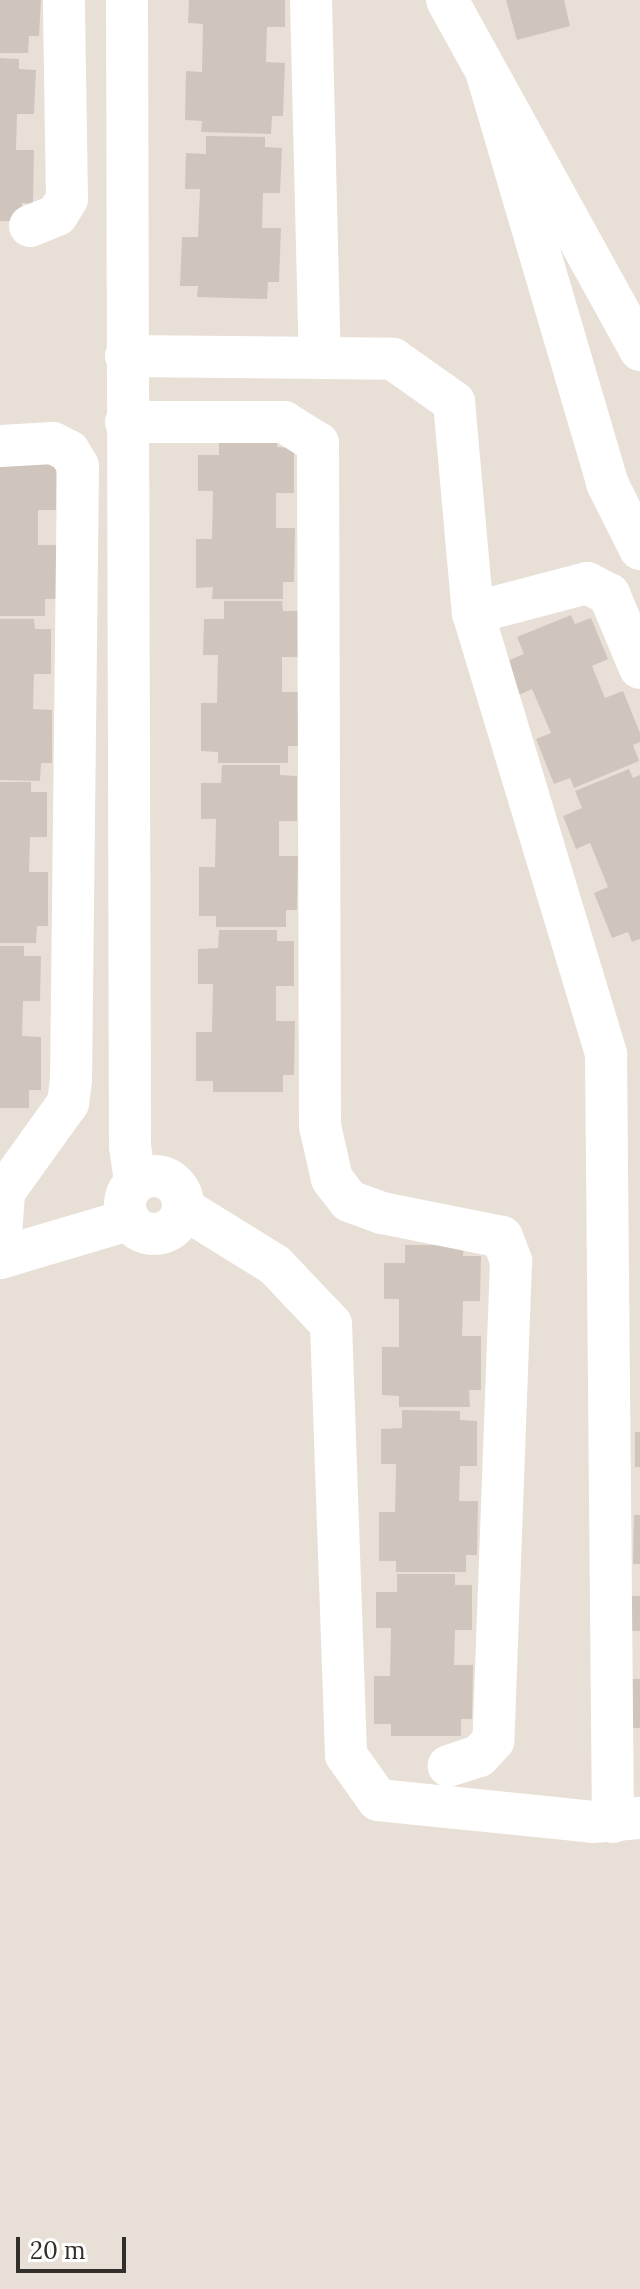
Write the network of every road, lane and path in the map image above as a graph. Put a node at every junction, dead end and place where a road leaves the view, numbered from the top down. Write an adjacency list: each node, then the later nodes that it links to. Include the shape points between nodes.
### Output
1 (64, 0): 6 (street, via 67,199 57,215)
2 (127, 0): 8 (street)
3 (311, 0): 9 (street)
4 (447, 0): 5 (street)
5 (487, 74): 7 (street); 12 (street, via 607,483)
6 (30, 226)
7 (640, 350)
8 (126, 356): 9 (street); 10 (street)
9 (320, 358): 13 (street, via 393,359 454,402)
10 (126, 422): 16 (street); 18 (street, via 284,422 318,443 320,1126 332,1179 349,1201 382,1213 502,1237 511,1261 493,1741 479,1756)
11 (0, 446): 17 (street, via 53,443 69,451 78,466 71,1080 68,1103 4,1192)
12 (640, 549)
13 (473, 613): 14 (street, via 587,583 609,594); 15 (street)
14 (640, 668)
15 (623, 1054): 19 (street)
16 (131, 1201): 17 (street); 19 (street, via 163,1177 178,1190 183,1208 275,1265 331,1324 346,1755 378,1800)
17 (0, 1256)
18 (449, 1766)
19 (627, 1820)

